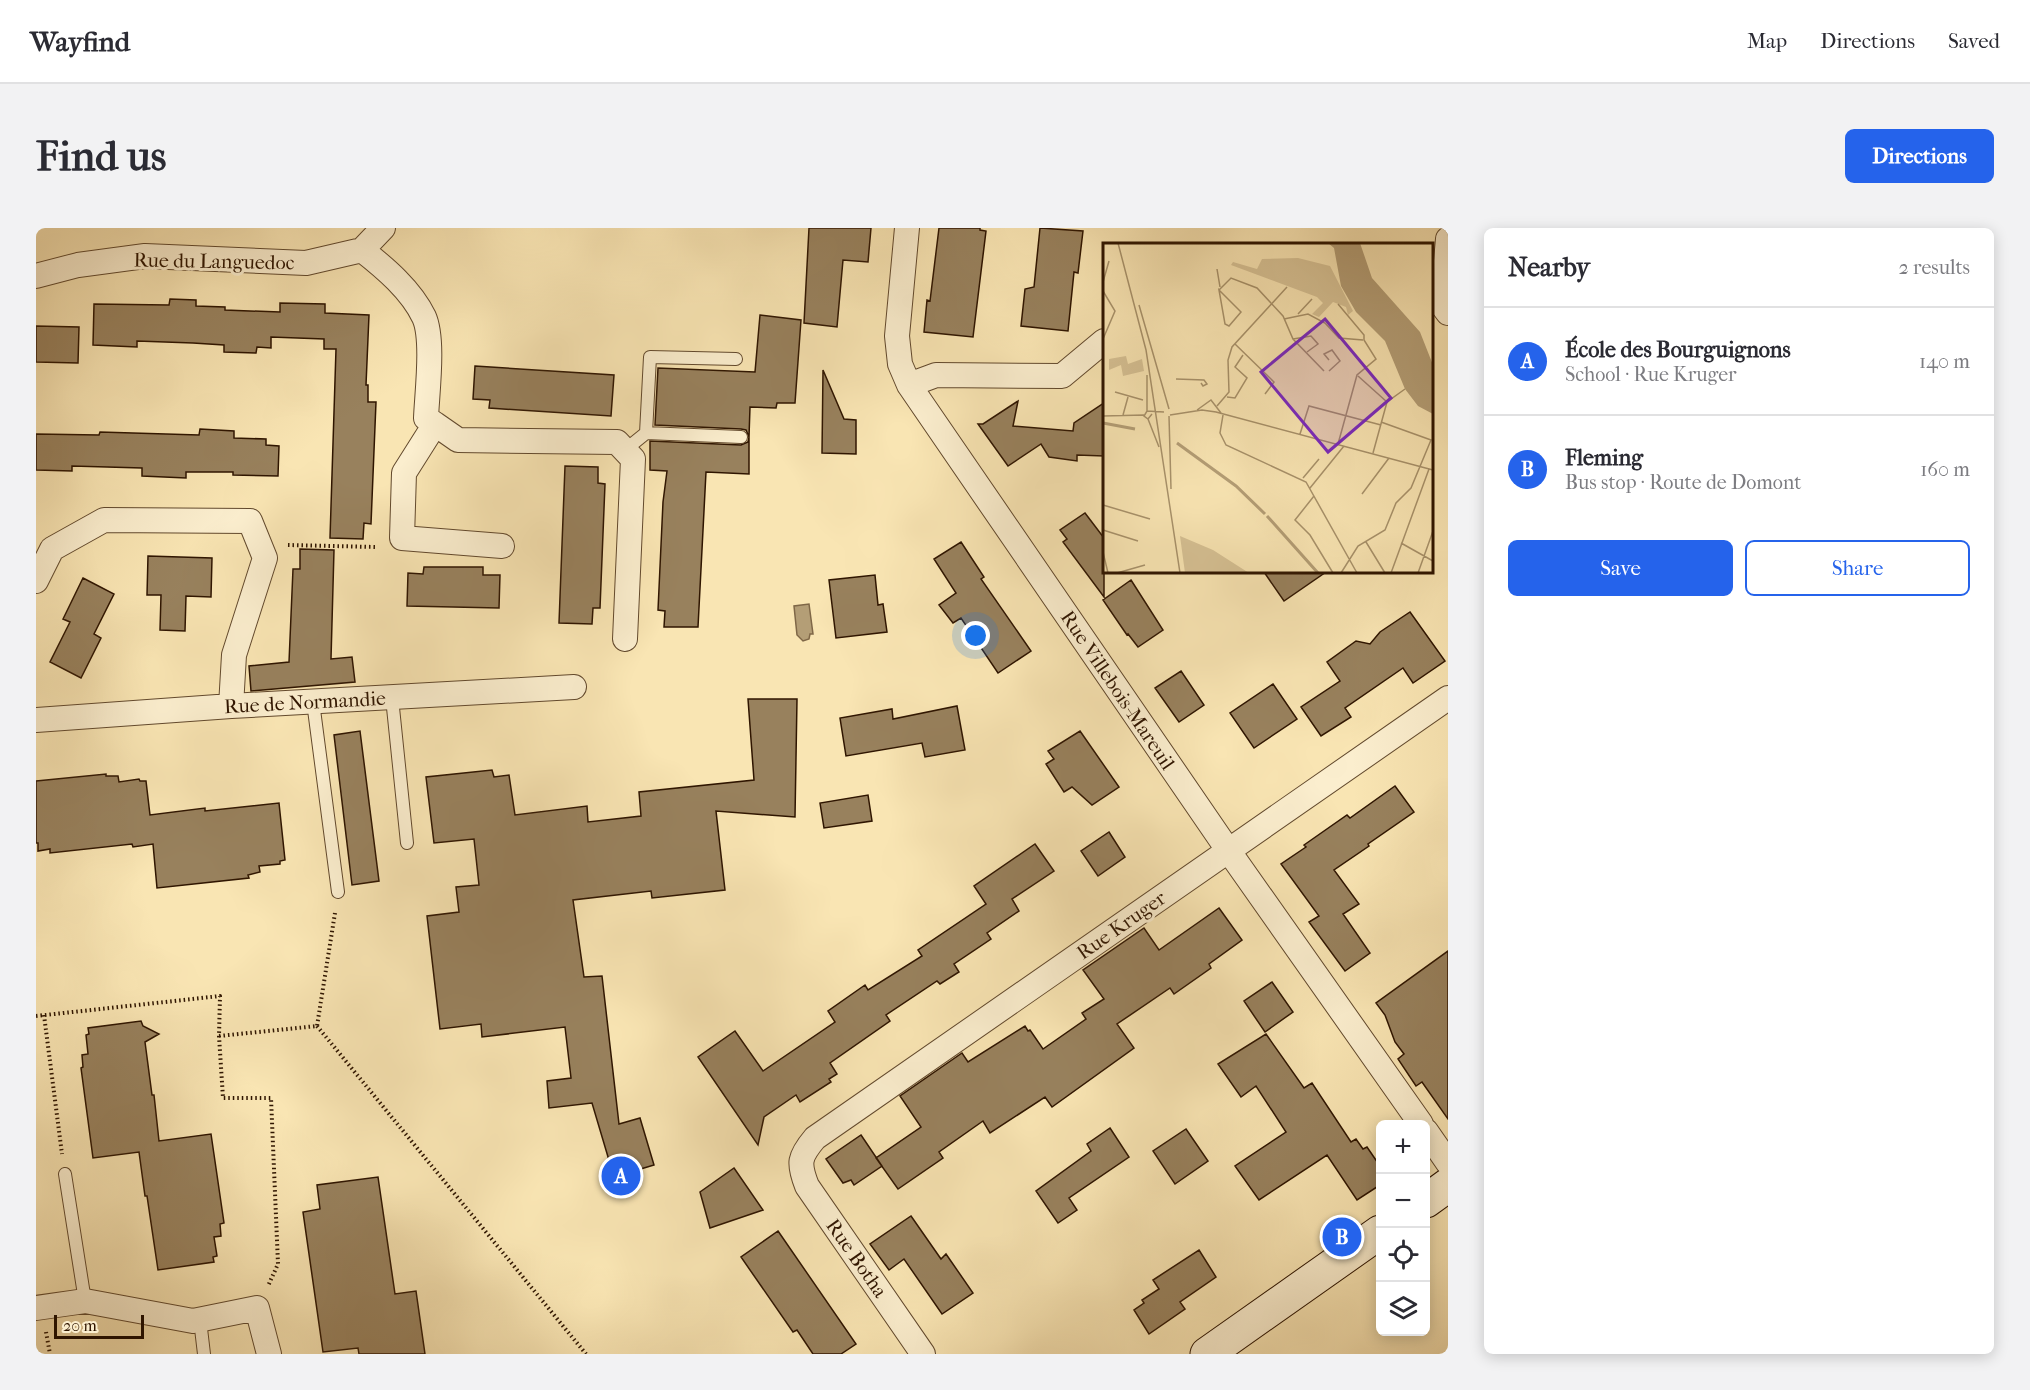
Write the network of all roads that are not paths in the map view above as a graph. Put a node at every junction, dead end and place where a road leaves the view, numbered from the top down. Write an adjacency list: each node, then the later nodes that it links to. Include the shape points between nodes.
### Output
1 (384, 228): 4 (street)
2 (907, 228): 9 (street, Rue Villebois-Mareuil, via 897,336 900,364)
3 (1448, 239): 6 (street)
4 (362, 250): 5 (street, Rue du Languedoc, via 306,263 145,256 78,264); 10 (street, via 387,270 424,318 428,342 426,418)
5 (36, 276)
6 (1441, 305)
7 (1103, 342): 9 (street, via 1062,376 936,375)
8 (736, 359): 11 (lane, via 650,357)
9 (909, 385): 24 (street, Rue Villebois-Mareuil)
10 (435, 424): 13 (street, via 458,440 617,442); 14 (street, via 405,473 402,538)
11 (646, 434): 12 (lane); 13 (lane)
12 (741, 436)
13 (625, 450): 16 (street, via 633,459)
14 (502, 546)
15 (36, 581): 21 (street, via 52,549 104,520 250,520 265,558 234,655)
16 (625, 639)
17 (574, 687): 18 (street, Rue de Normandie)
18 (392, 698): 20 (street, Rue de Normandie); 23 (lane)
19 (1448, 698): 24 (street, Rue Kruger)
20 (313, 702): 21 (street, Rue de Normandie); 25 (lane)
21 (231, 706): 22 (street, Rue de Normandie)
22 (36, 720)
23 (407, 843)
24 (1228, 850): 26 (street, Rue Villebois-Mareuil); 28 (street, Rue Kruger, via 815,1138)
25 (338, 892)
26 (1417, 1120)
27 (1430, 1138): 29 (street)
28 (800, 1159): 39 (street, Rue Botha, via 807,1186)
29 (1448, 1163)
30 (65, 1174): 34 (lane)
31 (1448, 1185): 32 (main road)
32 (1430, 1198)
33 (1376, 1235): 40 (main road)
34 (86, 1301): 35 (street); 36 (street)
35 (36, 1308)
36 (200, 1320): 37 (lane); 38 (street, via 257,1308)
37 (204, 1354)
38 (269, 1354)
39 (923, 1354)
40 (1207, 1354)

